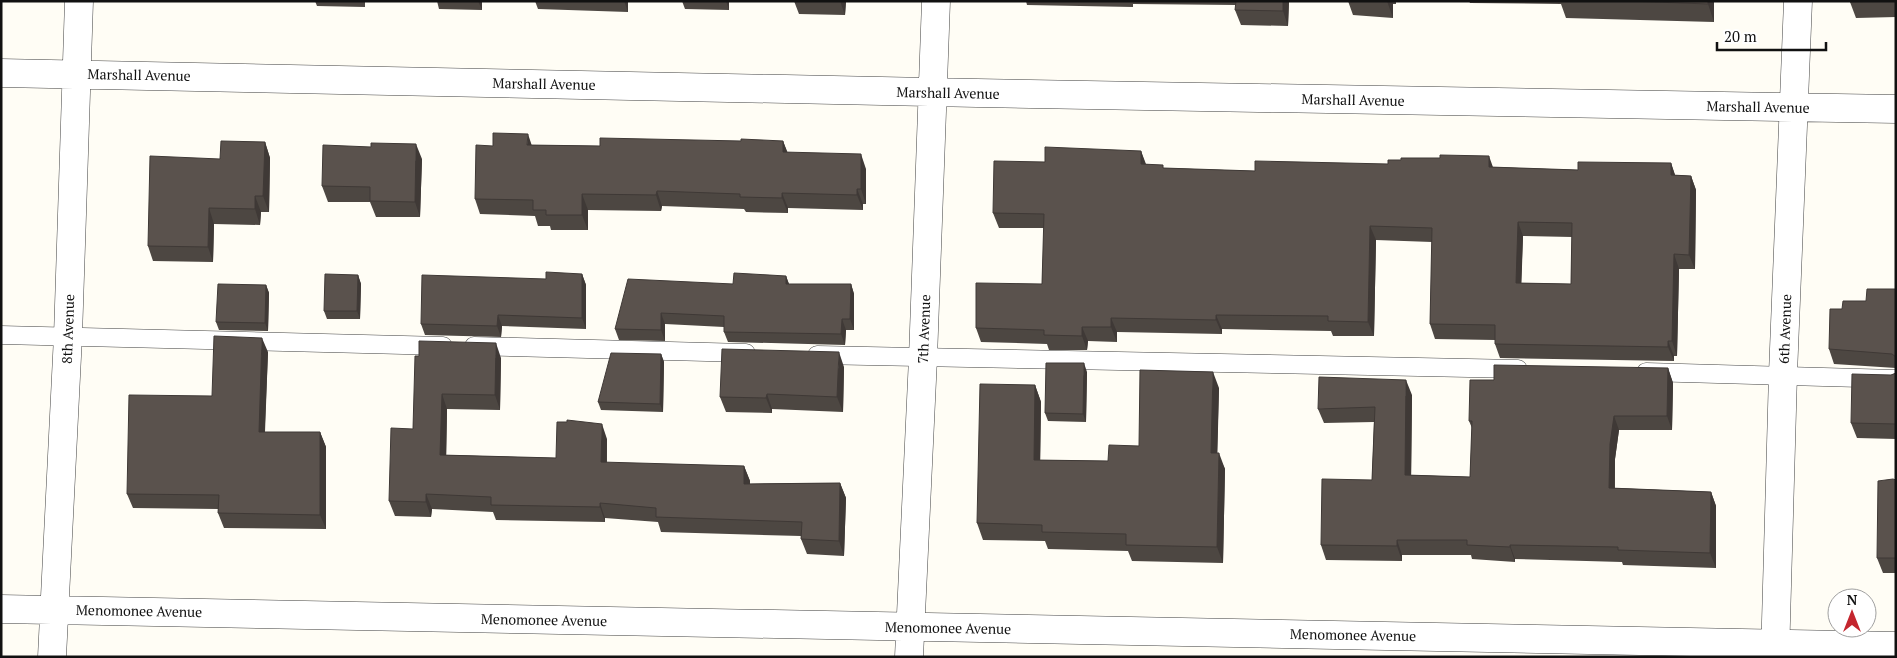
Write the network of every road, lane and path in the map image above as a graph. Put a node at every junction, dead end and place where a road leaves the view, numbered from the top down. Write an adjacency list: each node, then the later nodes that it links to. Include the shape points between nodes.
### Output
1 (79, 1): 5 (street, 8th Avenue)
2 (936, 1): 6 (street, 7th Avenue)
3 (1798, 1): 7 (street, 6th Avenue)
4 (1, 73): 5 (street, Marshall Avenue)
5 (77, 74): 6 (street, Marshall Avenue); 10 (street, 8th Avenue)
6 (934, 92): 7 (street, Marshall Avenue); 13 (street, 7th Avenue)
7 (1794, 108): 8 (street, Marshall Avenue); 16 (street, 6th Avenue)
8 (1896, 109)
9 (1, 335): 10 (lane)
10 (68, 336): 11 (lane); 19 (street, 8th Avenue)
11 (762, 354)
12 (802, 354): 13 (lane)
13 (923, 358): 14 (lane); 20 (street, 7th Avenue)
14 (1533, 369)
15 (1632, 371): 16 (lane)
16 (1783, 374): 17 (lane); 22 (street, 6th Avenue)
17 (1896, 379)
18 (1, 609): 19 (street, Menomonee Avenue)
19 (55, 610): 20 (street, Menomonee Avenue); 23 (street, 8th Avenue)
20 (910, 627): 22 (street, Menomonee Avenue); 24 (street, 7th Avenue)
21 (1896, 646): 22 (street, Menomonee Avenue)
22 (1775, 650)
23 (52, 657)
24 (909, 657)

